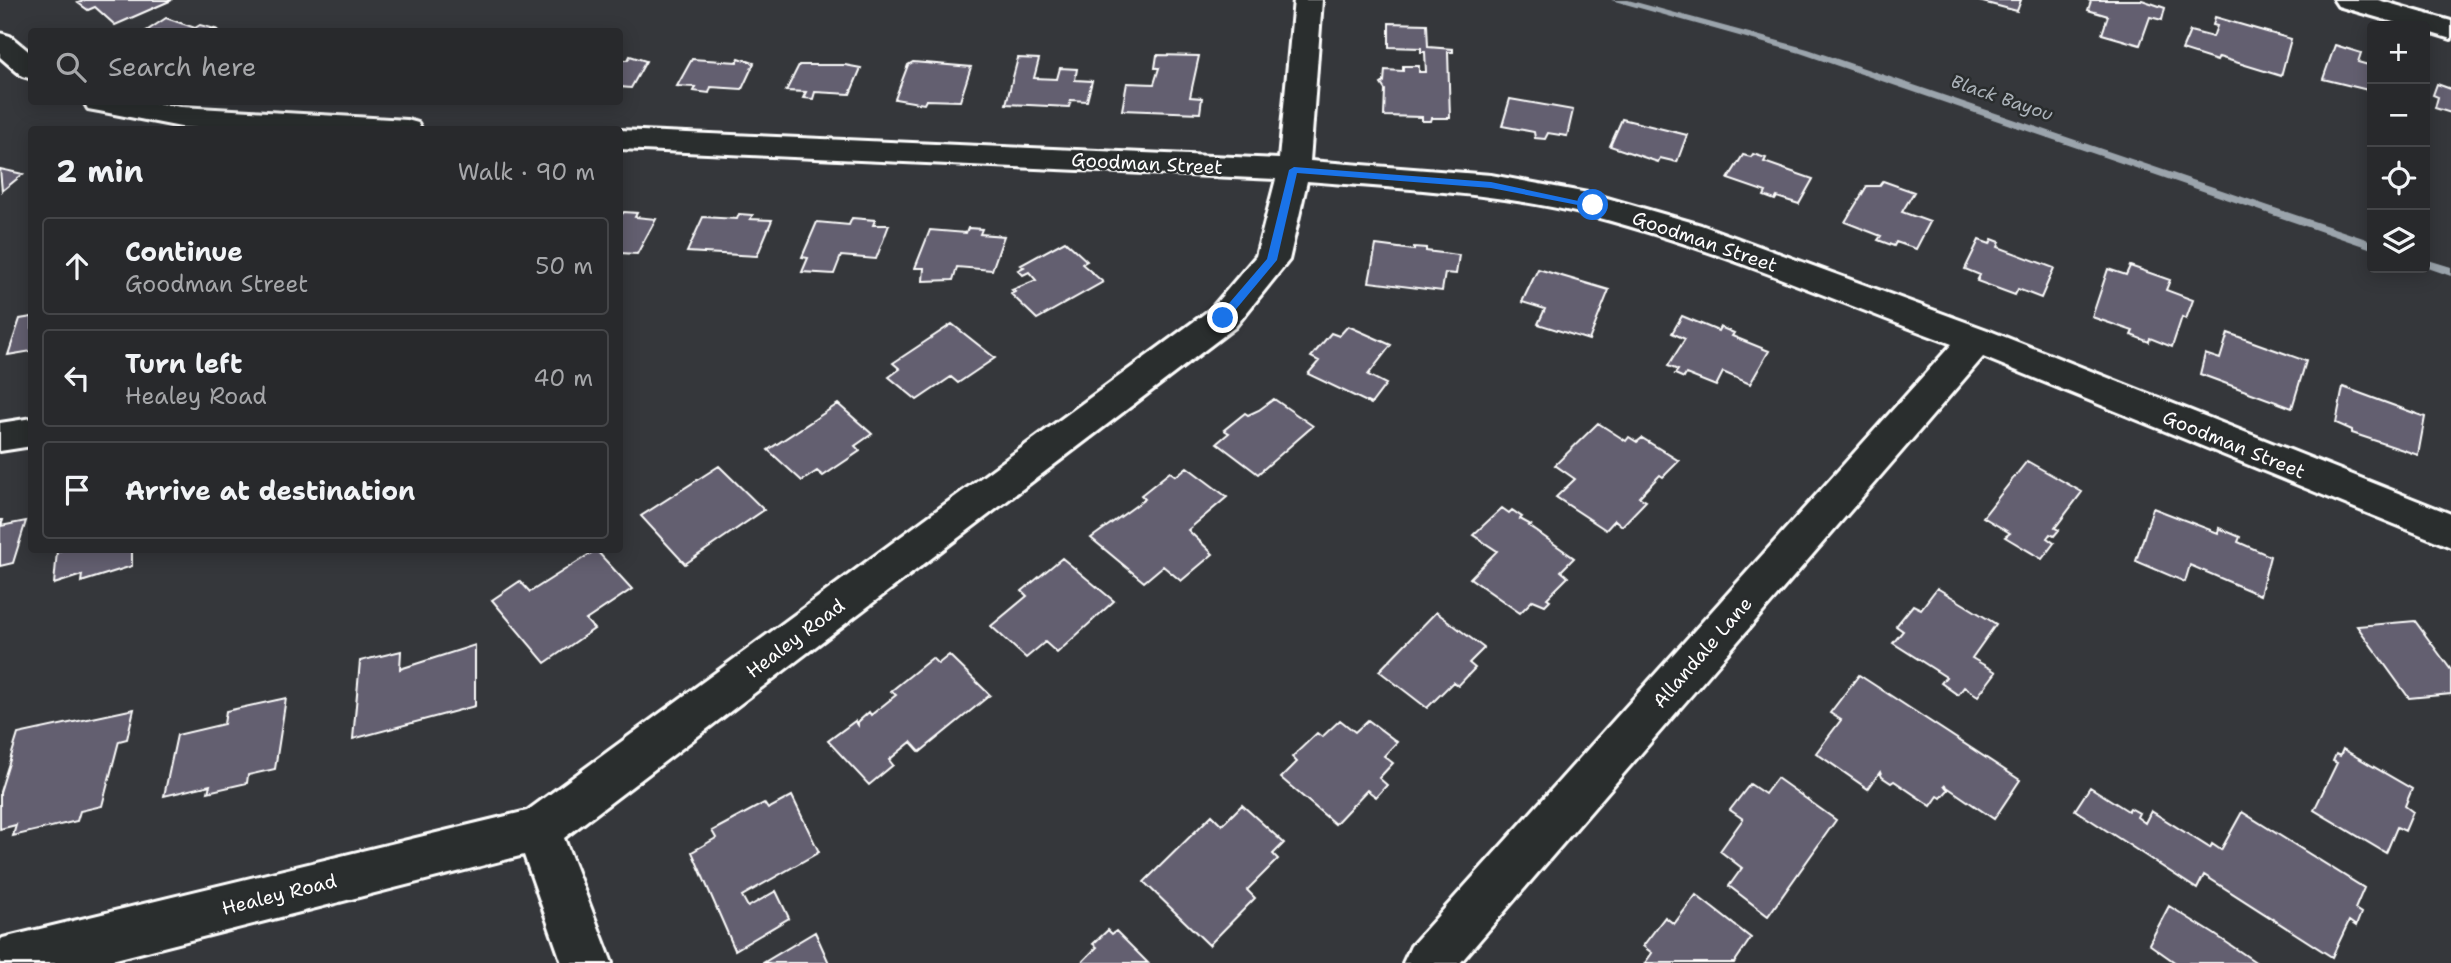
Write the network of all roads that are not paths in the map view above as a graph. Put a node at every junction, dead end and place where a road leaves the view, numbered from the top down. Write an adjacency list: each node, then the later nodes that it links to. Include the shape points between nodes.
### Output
1 (1308, 0): 9 (street, Healey Road)
2 (2348, 0): 3 (street)
3 (2451, 30)
4 (0, 42): 5 (street)
5 (28, 66)
6 (115, 105): 7 (street, via 181,117)
7 (337, 126)
8 (623, 139): 9 (street, Goodman Street)
9 (1294, 170): 10 (street, Goodman Street, via 1491,185 1593,205 1689,233); 14 (street, Healey Road, via 1272,260 1223,318)
10 (1976, 341): 13 (street, Goodman Street); 17 (street, Allandale Lane)
11 (28, 433): 12 (street)
12 (0, 437)
13 (2451, 531)
14 (538, 830): 15 (street, Healey Road); 16 (street)
15 (3, 963)
16 (587, 963)
17 (1428, 963)

